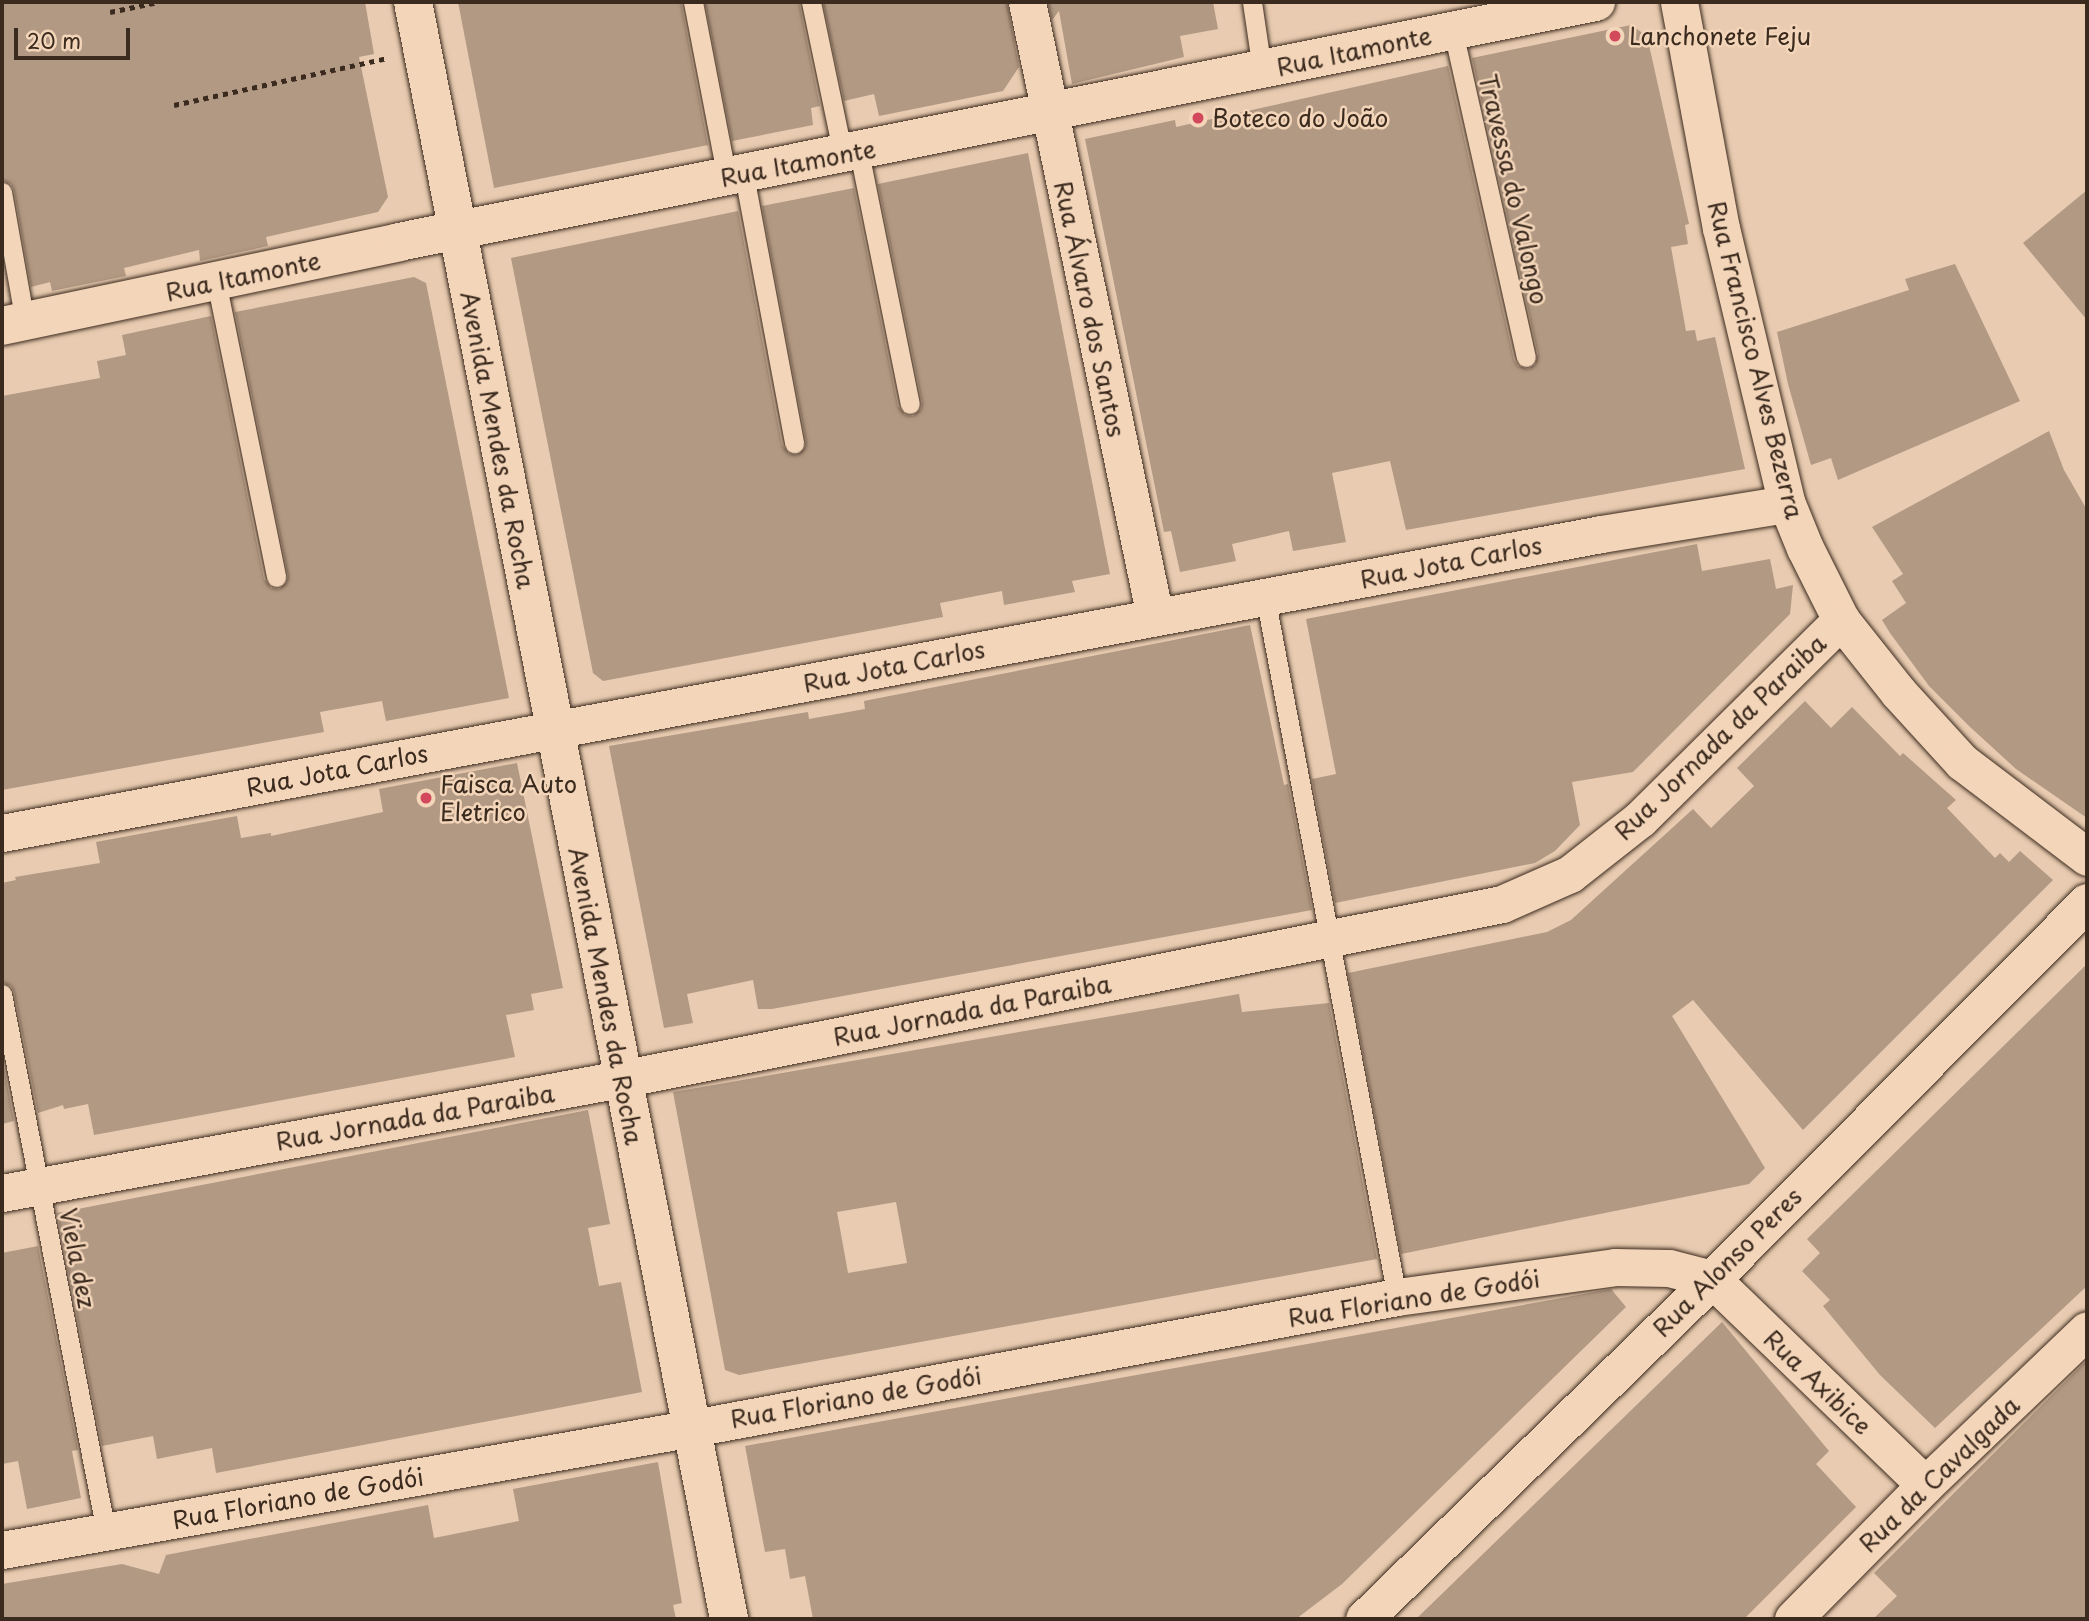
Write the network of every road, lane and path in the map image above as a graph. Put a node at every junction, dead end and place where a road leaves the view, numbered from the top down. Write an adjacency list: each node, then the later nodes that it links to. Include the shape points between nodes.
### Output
1 (158, 2): 9 (path)
2 (413, 2): 11 (street, Avenida Mendes da Rocha)
3 (693, 2): 16 (lane)
4 (811, 2): 15 (lane)
5 (1027, 2): 14 (street, Rua Álvaro dos Santos)
6 (1252, 2): 12 (lane)
7 (1595, 2): 10 (street, Rua Itamonte)
8 (1679, 2): 24 (street, Rua Francisco Alves Bezerra, via 1721,228)
9 (110, 12)
10 (1453, 31): 12 (street, Rua Itamonte); 21 (lane, Travessa do Valongo)
11 (422, 51): 13 (path); 18 (street, Avenida Mendes da Rocha)
12 (1262, 70): 14 (street, Rua Itamonte)
13 (174, 105)
14 (1049, 113): 15 (street, Rua Itamonte); 27 (street, Rua Álvaro dos Santos)
15 (851, 153): 16 (street, Rua Itamonte); 22 (lane)
16 (735, 176): 18 (street, Rua Itamonte); 23 (lane)
17 (2, 192): 20 (lane)
18 (457, 230): 19 (street, Rua Itamonte); 29 (street, Avenida Mendes da Rocha)
19 (216, 281): 20 (street, Rua Itamonte); 25 (lane)
20 (13, 324)
21 (1526, 357)
22 (910, 404)
23 (794, 443)
24 (1787, 504): 26 (street, Rua Jota Carlos); 28 (street, Rua Francisco Alves Bezerra)
25 (276, 577)
26 (1265, 596): 27 (street, Rua Jota Carlos); 33 (lane)
27 (1155, 617): 29 (street, Rua Jota Carlos)
28 (1841, 620): 31 (street, Rua Francisco Alves Bezerra, via 1962,762); 33 (street, Rua Jornada da Paraiba, via 1640,819 1570,874 1502,904)
29 (554, 729): 30 (street, Rua Jota Carlos); 35 (street, Avenida Mendes da Rocha)
30 (2, 833)
31 (2087, 857)
32 (2087, 902): 38 (street, Rua Alonso Peres)
33 (1331, 940): 35 (street, Rua Jornada da Paraiba); 39 (lane)
34 (2, 994): 36 (lane, Viela dez)
35 (621, 1079): 36 (street, Rua Jornada da Paraiba); 41 (street, Avenida Mendes da Rocha)
36 (39, 1186): 37 (street, Rua Jornada da Paraiba); 43 (lane, Viela dez)
37 (2, 1193)
38 (1712, 1279): 39 (street, Rua Floriano de Godói, via 1669,1268 1615,1267); 42 (street, Rua Axibice); 46 (street, Rua Alonso Peres)
39 (1397, 1297): 41 (street, Rua Floriano de Godói)
40 (2082, 1346): 42 (street, Rua da Cavalgada)
41 (693, 1427): 43 (street, Rua Floriano de Godói); 45 (street, Avenida Mendes da Rocha)
42 (1925, 1485): 47 (street, Rua da Cavalgada)
43 (106, 1532): 44 (street, Rua Floriano de Godói)
44 (2, 1550)
45 (729, 1619)
46 (1364, 1619)
47 (1793, 1619)

